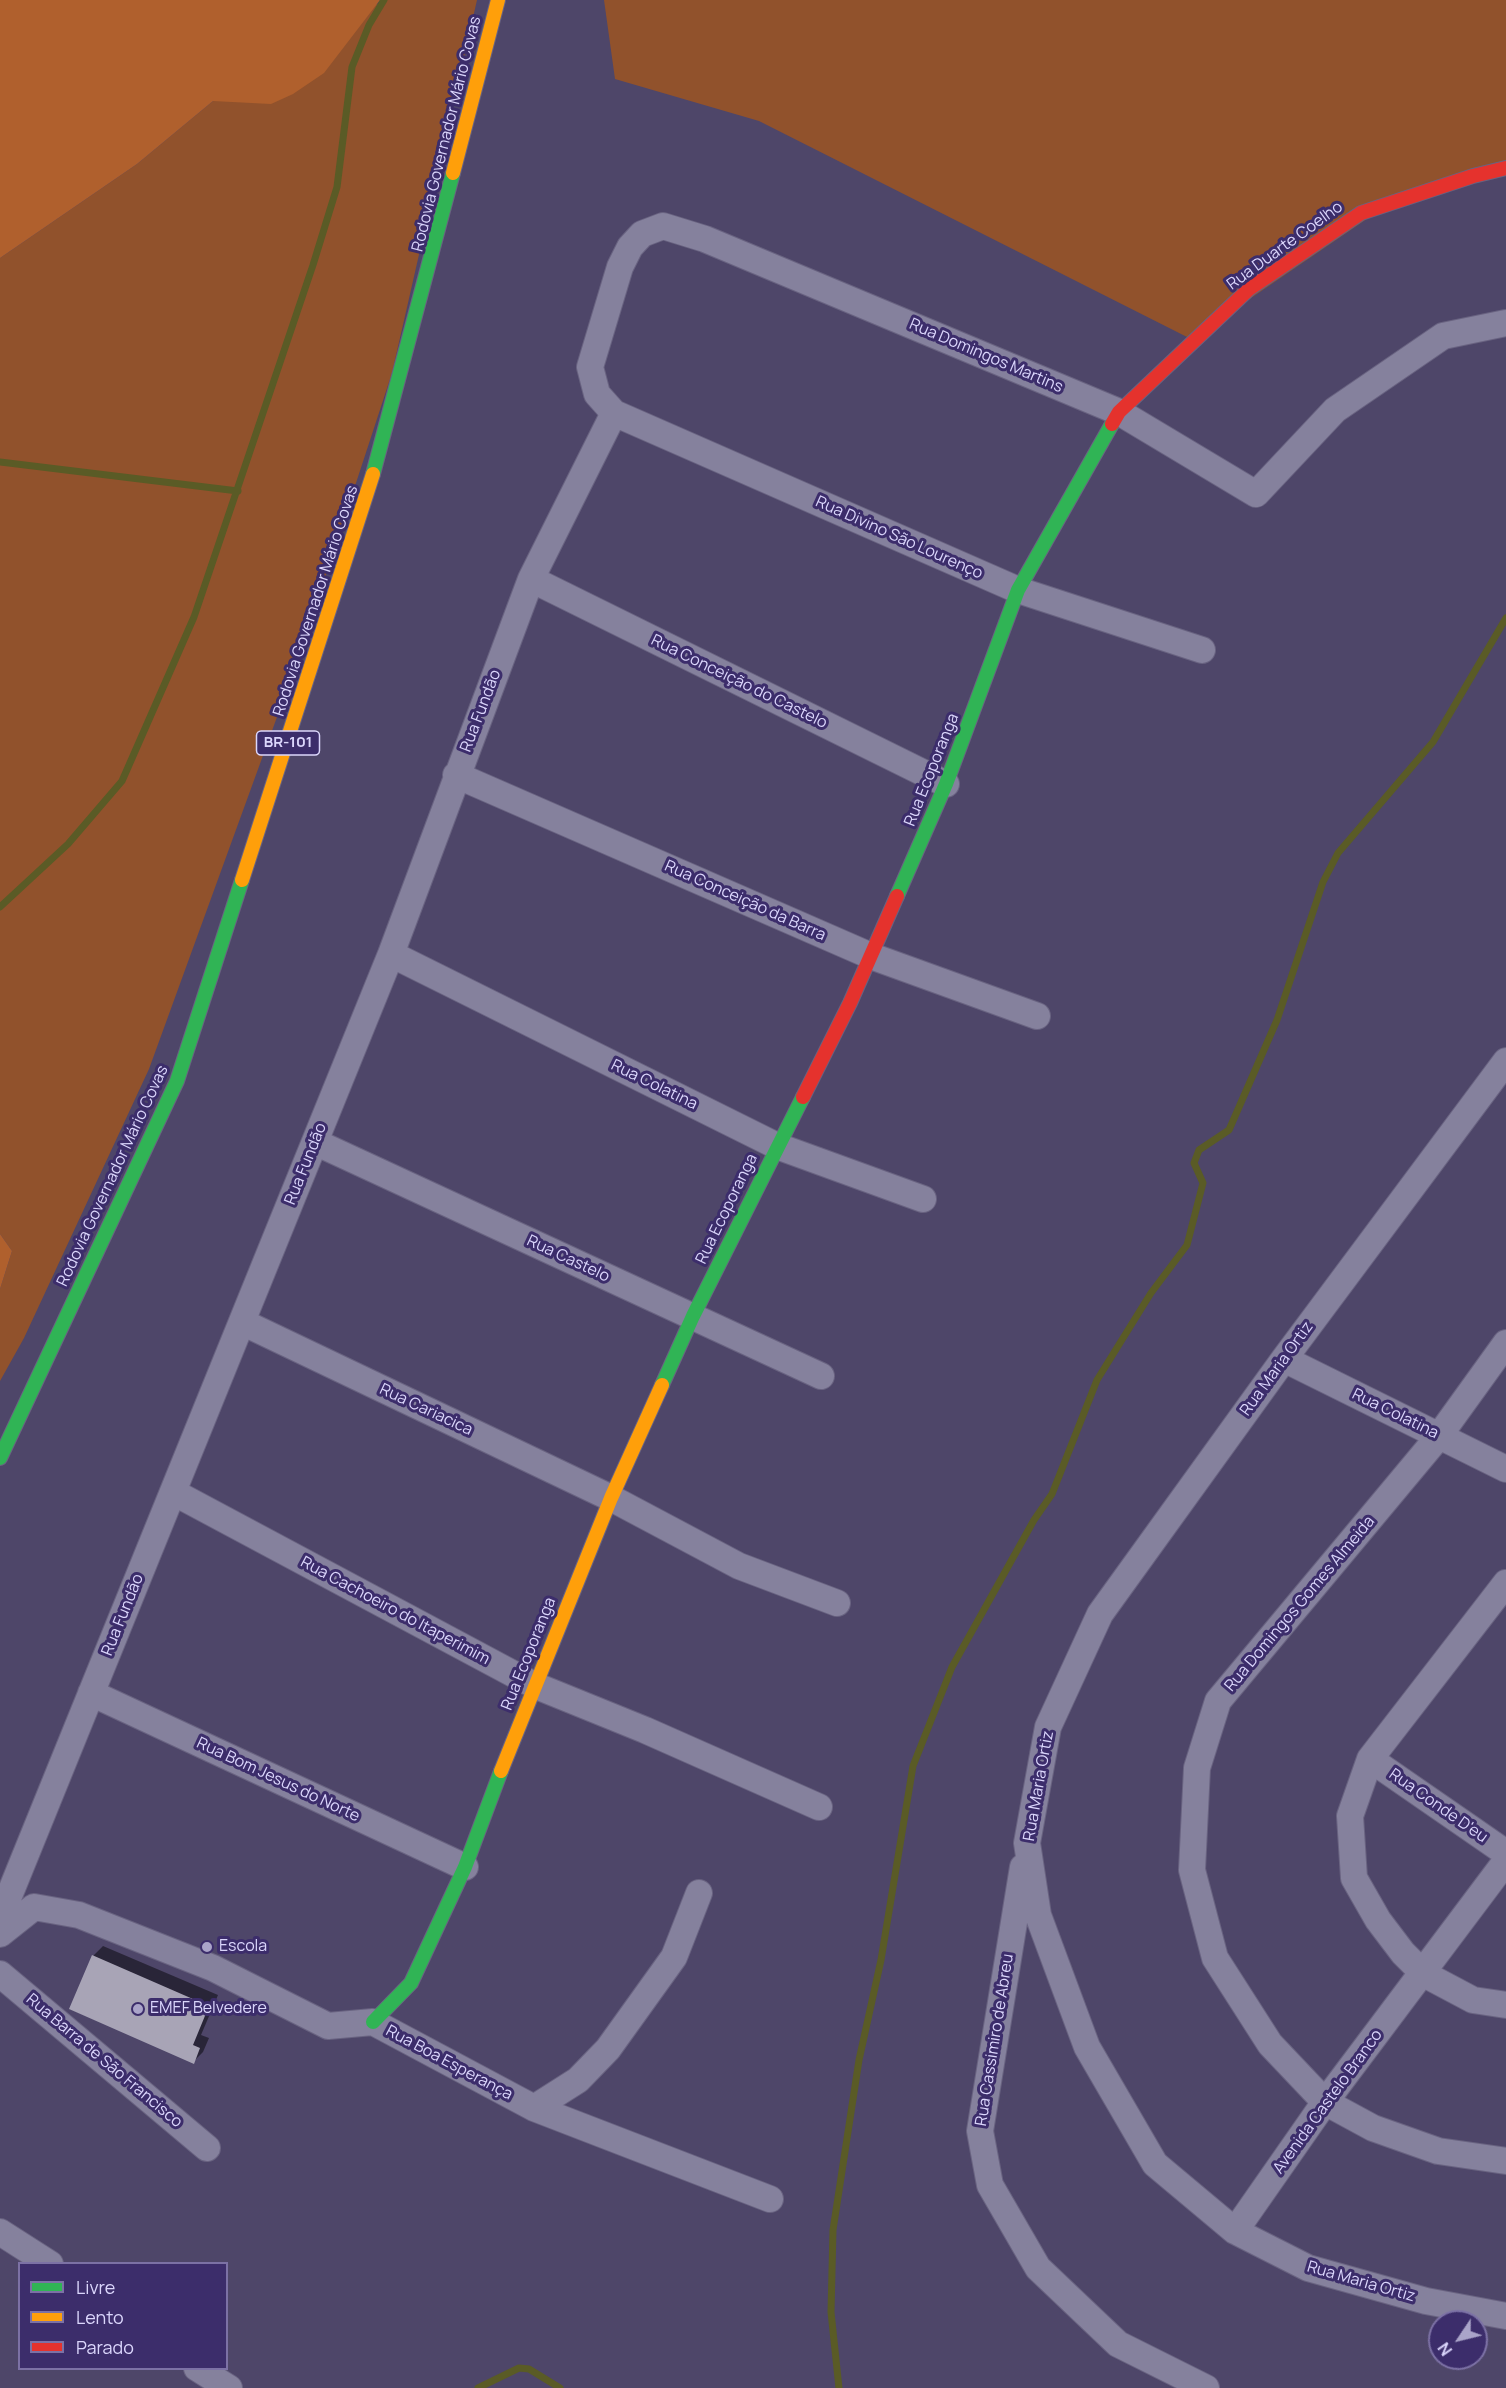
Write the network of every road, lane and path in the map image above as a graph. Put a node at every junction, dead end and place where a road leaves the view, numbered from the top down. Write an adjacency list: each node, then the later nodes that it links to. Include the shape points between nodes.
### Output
1 (498, 0): 24 (street, Rodovia Governador Mário Covas / BR-101, via 382,447 177,1081)
2 (1506, 168): 5 (street, Rua Duarte Coelho, via 1361,213 1249,289)
3 (1506, 323): 5 (street, Rua Domingos Martins, via 1443,336 1335,410 1256,494)
4 (609, 408): 5 (street, Rua Domingos Martins, via 597,394 590,367 620,267 630,247 642,234 663,226 705,239); 6 (street, Rua Fundão); 7 (street, Rua Divino São Lourenço)
5 (1119, 412): 7 (street, Rua Ecoporanga)
6 (531, 579): 9 (street, Rua Fundão); 10 (street, Rua Conceição do Castelo)
7 (1018, 590): 8 (street, Rua Divino São Lourenço); 10 (street, Rua Ecoporanga)
8 (1202, 650)
9 (456, 775): 11 (street, Rua Fundão); 12 (street, Rua Conceição da Barra)
10 (946, 784): 12 (street, Rua Ecoporanga)
11 (391, 954): 15 (street, Rua Fundão); 16 (street, Rua Colatina)
12 (871, 956): 13 (street, Rua Conceição da Barra); 16 (street, Rua Ecoporanga)
13 (1037, 1016)
14 (1506, 1061): 21 (street, Rua Maria Ortiz)
15 (315, 1142): 18 (street, Rua Castelo); 19 (street, Rua Fundão)
16 (777, 1146): 17 (street, Rua Colatina); 18 (street, Rua Ecoporanga)
17 (923, 1199)
18 (693, 1316): 22 (street, Rua Castelo); 27 (street, Rua Ecoporanga)
19 (242, 1322): 26 (street, Rua Fundão); 27 (street, Rua Cariacica)
20 (1506, 1343): 23 (street, Rua Domingos Gomes Almeida)
21 (1284, 1359): 23 (street, Rua Colatina); 34 (street, Rua Maria Ortiz, via 1100,1614 1048,1727)
22 (821, 1376)
23 (1439, 1436): 25 (street, Rua Colatina); 45 (street, Rua Domingos Gomes Almeida, via 1218,1701 1197,1768 1192,1870 1215,1958 1270,2044)
24 (0, 1458)
25 (1506, 1469)
26 (172, 1492): 30 (street, Rua Cachoeiro do Itaperimim); 31 (street, Rua Fundão)
27 (611, 1498): 29 (street, Rua Cariacica, via 739,1566); 30 (street, Rua Ecoporanga)
28 (1506, 1583): 32 (street)
29 (837, 1604)
30 (534, 1685): 33 (street, Rua Cachoeiro do Itaperimim); 37 (street, Rua Ecoporanga)
31 (91, 1693): 37 (street, Rua Bom Jesus do Norte); 39 (street, Rua Fundão)
32 (1370, 1759): 35 (street, Rua Conde D'eu); 42 (street, via 1350,1816 1354,1878 1378,1920)
33 (819, 1807)
34 (1027, 1843): 50 (street, Rua Maria Ortiz, via 1038,1915 1087,2047 1155,2164); 56 (street, Rua Cassimiro de Abreu, via 980,2131 990,2186 1038,2268 1118,2344)
35 (1506, 1853)
36 (1506, 1861): 42 (street, Avenida Castelo Branco)
37 (465, 1867): 44 (street, Rua Ecoporanga, via 411,1983)
38 (699, 1893): 46 (street, via 674,1957 608,2049 578,2080)
39 (0, 1918)
40 (0, 1934): 44 (street, Rua Boa Esperança, via 34,1907 79,1915 213,1968 328,2026)
41 (0, 1974): 47 (street, Rua Barra de São Francisco)
42 (1424, 1974): 43 (street, via 1473,2000); 45 (street, Avenida Castelo Branco)
43 (1506, 2005)
44 (373, 2022): 46 (street, Rua Boa Esperança)
45 (1325, 2102): 48 (street, Rua Domingos Gomes Almeida, via 1373,2128 1438,2151); 50 (street, Avenida Castelo Branco)
46 (534, 2108): 49 (street, Rua Boa Esperança)
47 (207, 2148)
48 (1506, 2161)
49 (770, 2199)
50 (1235, 2231): 53 (street, Rua Maria Ortiz, via 1308,2268 1426,2301)
51 (0, 2232): 52 (street)
52 (47, 2262)
53 (1506, 2316)
54 (200, 2370): 55 (street)
55 (229, 2388)
56 (1206, 2388)

